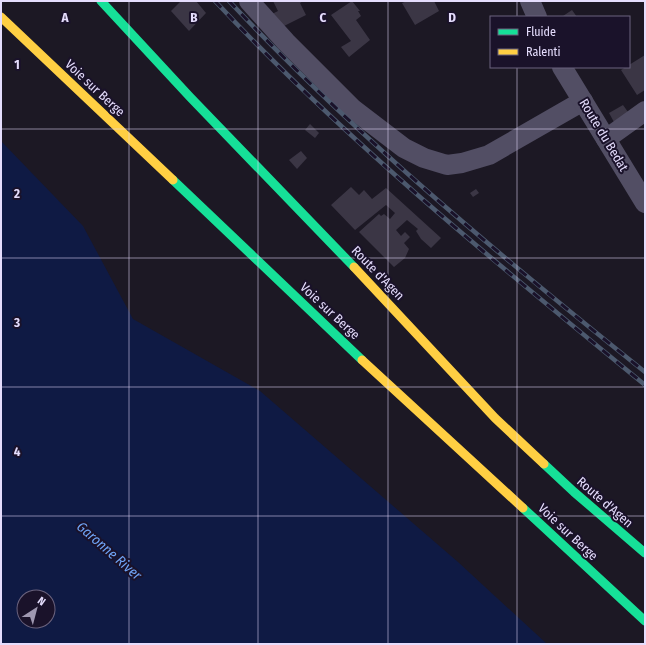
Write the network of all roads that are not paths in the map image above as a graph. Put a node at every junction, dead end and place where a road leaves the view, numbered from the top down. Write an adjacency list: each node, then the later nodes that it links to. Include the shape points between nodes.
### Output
1 (101, 1): 11 (main road, Route d'Agen, via 392,306 494,418)
2 (249, 1): 7 (street, via 352,109 404,148 424,158 448,165 489,156)
3 (530, 1): 4 (street)
4 (537, 16)
5 (1, 17): 12 (main road, Voie sur Berge, via 339,338)
6 (563, 68): 7 (street, Route du Bedat)
7 (584, 101): 9 (street, Route du Bedat)
8 (645, 111): 9 (street)
9 (606, 139): 10 (street, Route du Bedat)
10 (645, 202)
11 (645, 553)
12 (645, 621)

